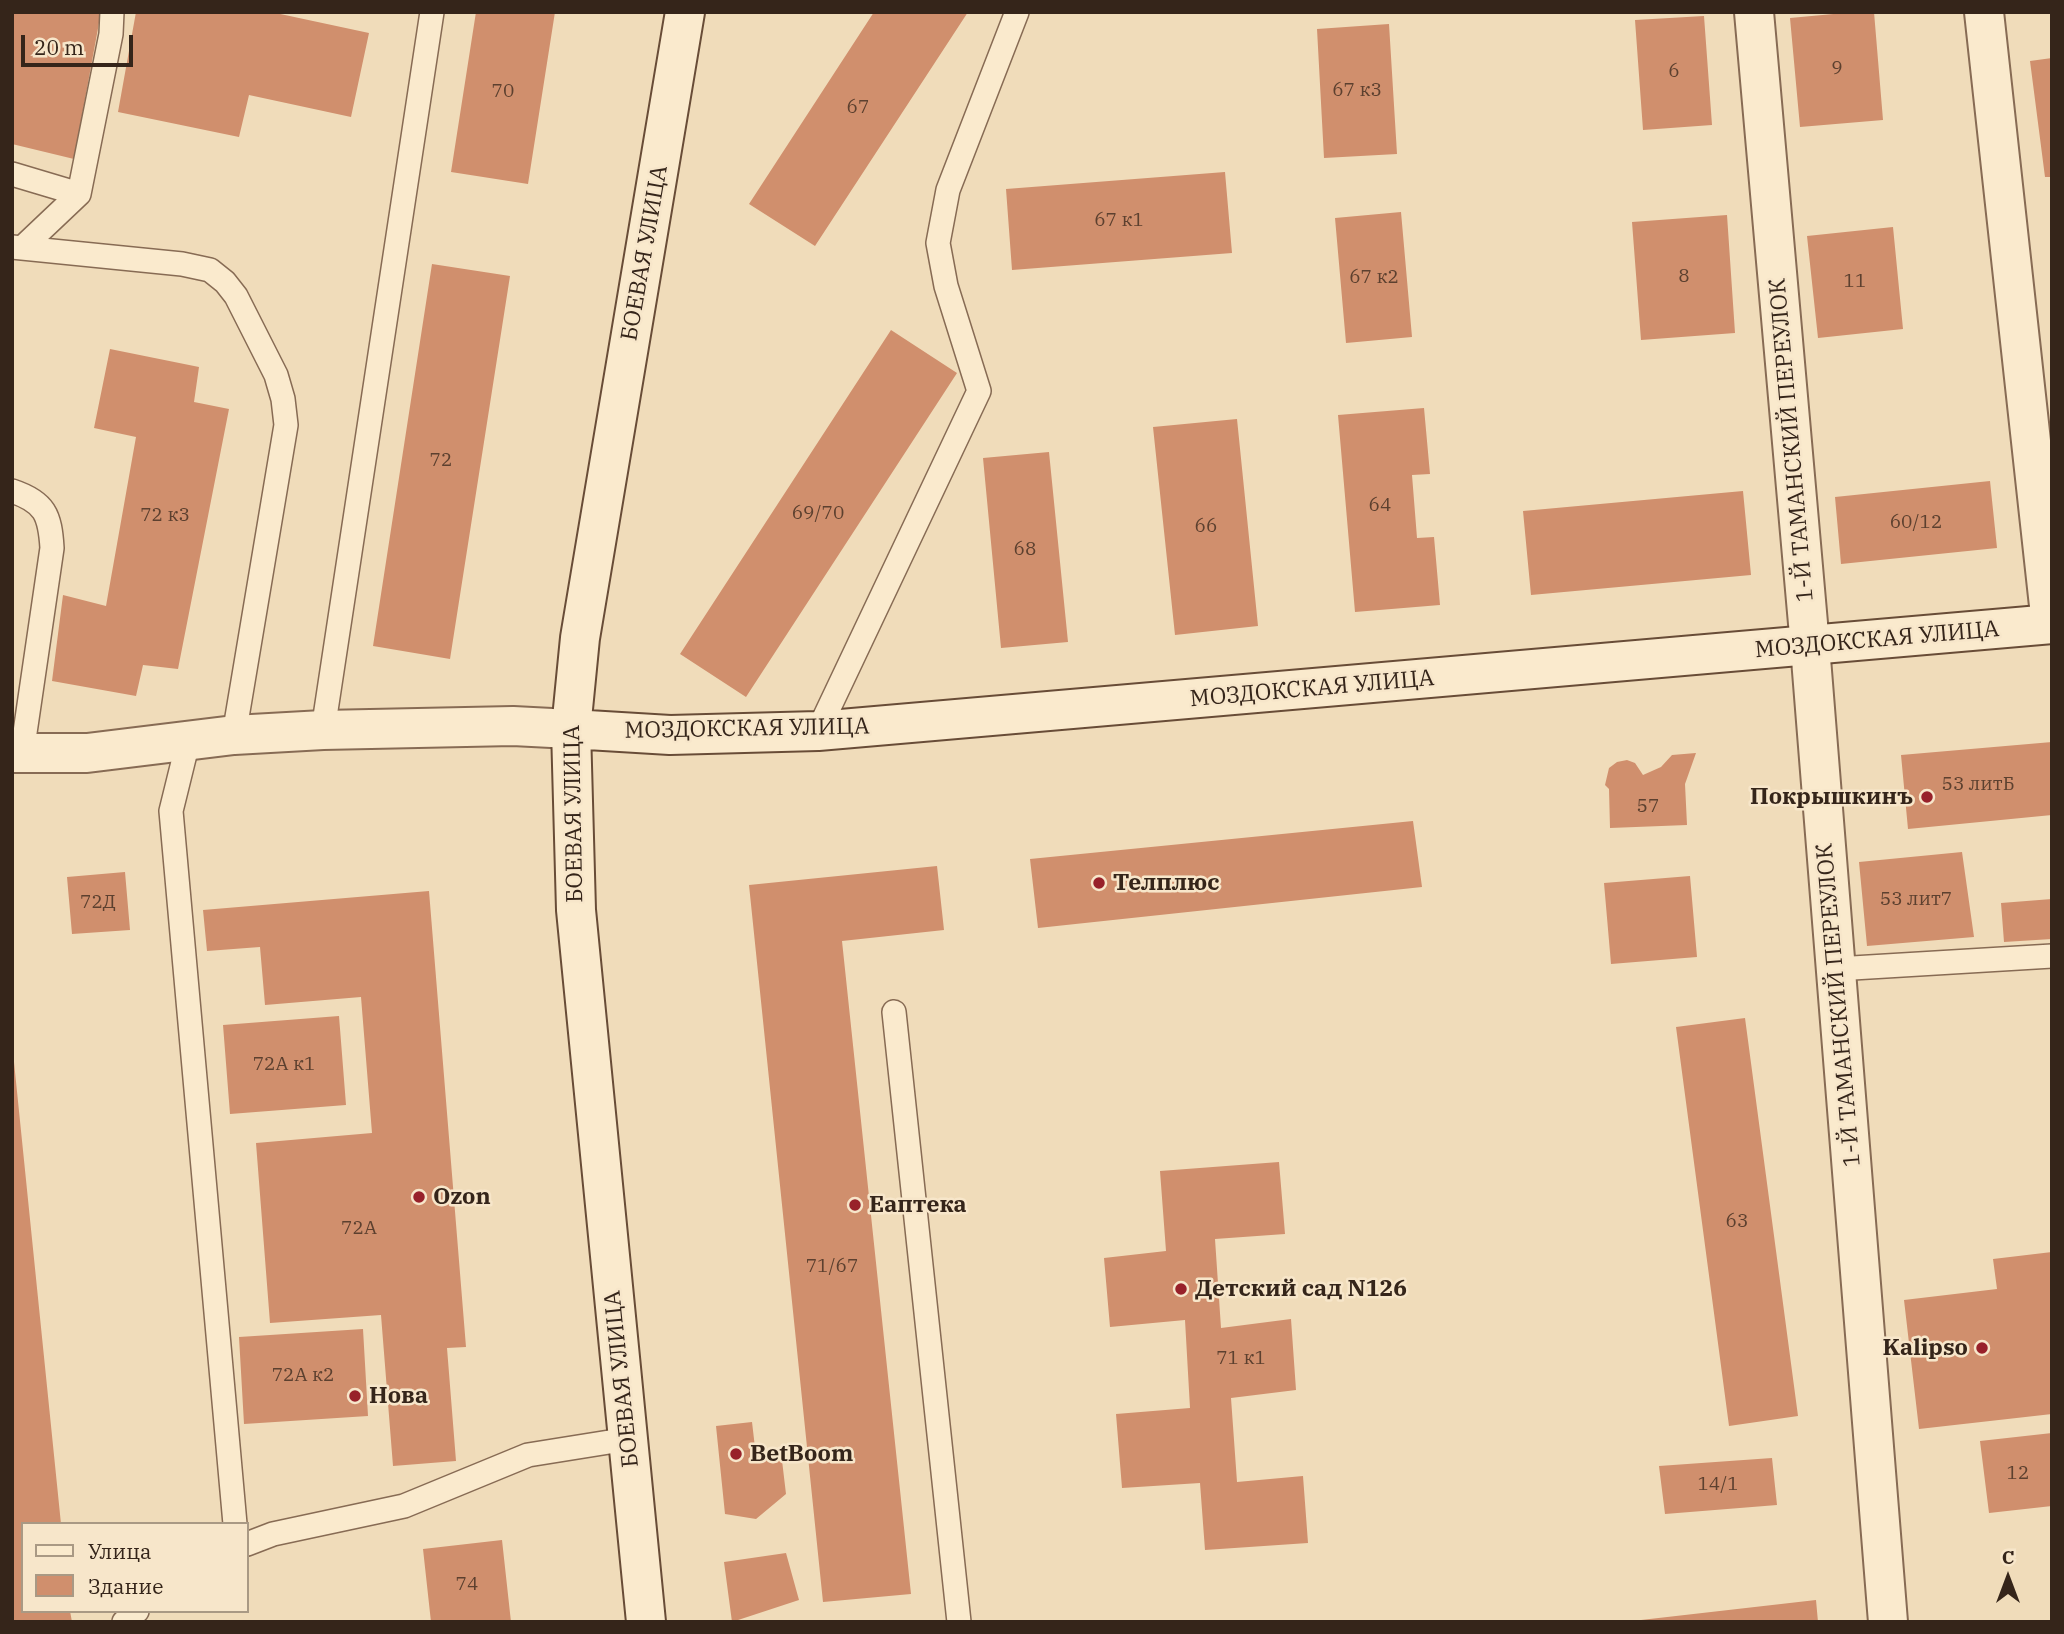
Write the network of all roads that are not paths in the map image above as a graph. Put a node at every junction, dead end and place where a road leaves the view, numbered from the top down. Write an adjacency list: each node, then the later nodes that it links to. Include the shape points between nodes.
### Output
1 (112, 12): 8 (lane)
2 (432, 12): 14 (lane)
3 (685, 12): 13 (main road, БОЕВАЯ УЛИЦА, via 580,638)
4 (1017, 12): 15 (lane, via 947,190 938,243 946,286 979,390)
5 (1754, 12): 12 (main road, 1-Й ТАМАНСКИЙ ПЕРЕУЛОК)
6 (1984, 12): 11 (main road)
7 (12, 174): 8 (lane)
8 (79, 194): 9 (lane)
9 (17, 248): 16 (lane, via 210,270 236,296 276,375 286,425)
10 (12, 491): 18 (lane, via 44,508 52,548)
11 (2052, 624): 12 (main road, МОЗДОКСКАЯ УЛИЦА)
12 (1810, 646): 15 (main road, МОЗДОКСКАЯ УЛИЦА); 20 (main road, 1-Й ТАМАНСКИЙ ПЕРЕУЛОК)
13 (571, 729): 14 (main road, МОЗДОКСКАЯ УЛИЦА); 15 (main road, МОЗДОКСКАЯ УЛИЦА, via 670,735); 22 (main road, БОЕВАЯ УЛИЦА, via 576,910)
14 (323, 730): 16 (main road, МОЗДОКСКАЯ УЛИЦА)
15 (818, 731)
16 (234, 735): 17 (main road, МОЗДОКСКАЯ УЛИЦА)
17 (188, 742): 18 (main road, МОЗДОКСКАЯ УЛИЦА, via 87,753); 23 (lane, via 171,811)
18 (17, 753)
19 (2052, 956): 20 (lane)
20 (1836, 968): 27 (main road, 1-Й ТАМАНСКИЙ ПЕРЕУЛОК)
21 (894, 1012): 26 (lane)
22 (628, 1439): 24 (lane, via 528,1455 404,1506 273,1534); 25 (main road, БОЕВАЯ УЛИЦА)
23 (235, 1522)
24 (248, 1545)
25 (646, 1622)
26 (959, 1622)
27 (1888, 1622)

